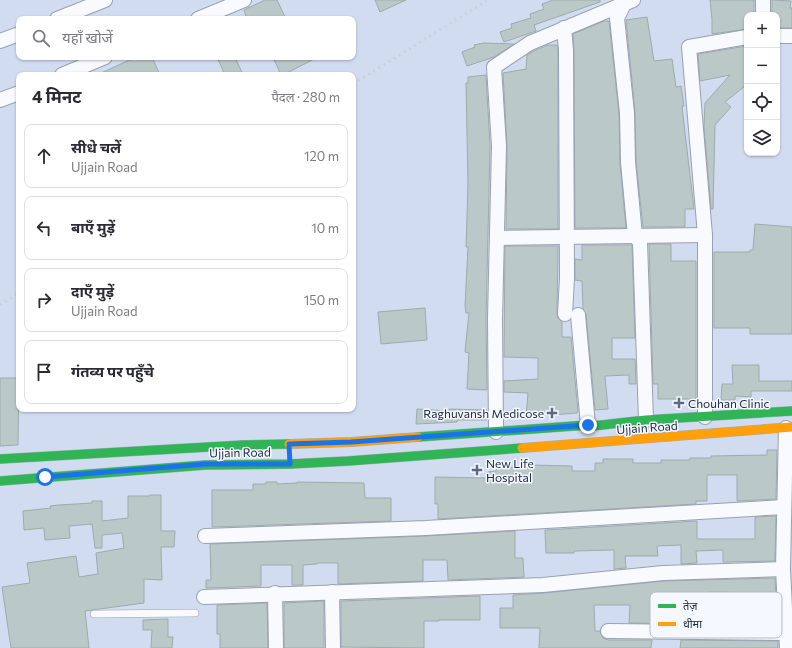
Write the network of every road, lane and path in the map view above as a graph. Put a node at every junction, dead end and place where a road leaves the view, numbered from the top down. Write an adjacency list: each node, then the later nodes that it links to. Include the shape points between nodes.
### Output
1 (105, 0): 6 (street)
2 (244, 0): 7 (street)
3 (763, 0): 5 (street)
4 (629, 2): 8 (street); 19 (street, via 617,18 627,113 628,162)
5 (763, 12)
6 (65, 16)
7 (205, 16)
8 (564, 28): 20 (street, via 530,43 494,67 499,146); 21 (street)
9 (16, 35): 13 (street)
10 (780, 36): 11 (street)
11 (792, 36)
12 (744, 38): 18 (street, via 689,47)
13 (0, 41)
14 (99, 60): 15 (street)
15 (69, 72)
16 (16, 94): 17 (street)
17 (0, 100)
18 (705, 235): 19 (street); 23 (street)
19 (635, 236): 21 (street); 24 (street, via 640,242)
20 (498, 238): 21 (street); 27 (street, via 495,319)
21 (566, 238): 25 (street, via 566,278)
22 (792, 411): 23 (main road, Ujjain Road)
23 (705, 417): 24 (main road, Ujjain Road)
24 (646, 420): 25 (main road, Ujjain Road)
25 (588, 425): 27 (main road, Ujjain Road)
26 (789, 427): 28 (main road, Ujjain Road, via 695,436); 31 (street)
27 (496, 432): 28 (main road, Ujjain Road, via 351,442)
28 (289, 454): 29 (main road, Ujjain Road, via 243,445); 30 (main road, Ujjain Road, via 205,464)
29 (0, 459)
30 (0, 481)
31 (784, 507): 32 (street, via 426,528); 33 (street)
32 (205, 536)
33 (783, 569): 34 (street, via 663,573 543,585); 39 (street)
34 (332, 592): 35 (street); 45 (street)
35 (275, 594): 36 (street); 44 (street)
36 (204, 597)
37 (195, 613): 38 (lane)
38 (94, 614)
39 (789, 618): 43 (street)
40 (608, 631): 41 (street)
41 (650, 631)
42 (782, 633): 43 (street)
43 (785, 633): 46 (street)
44 (276, 648)
45 (333, 648)
46 (787, 648)

